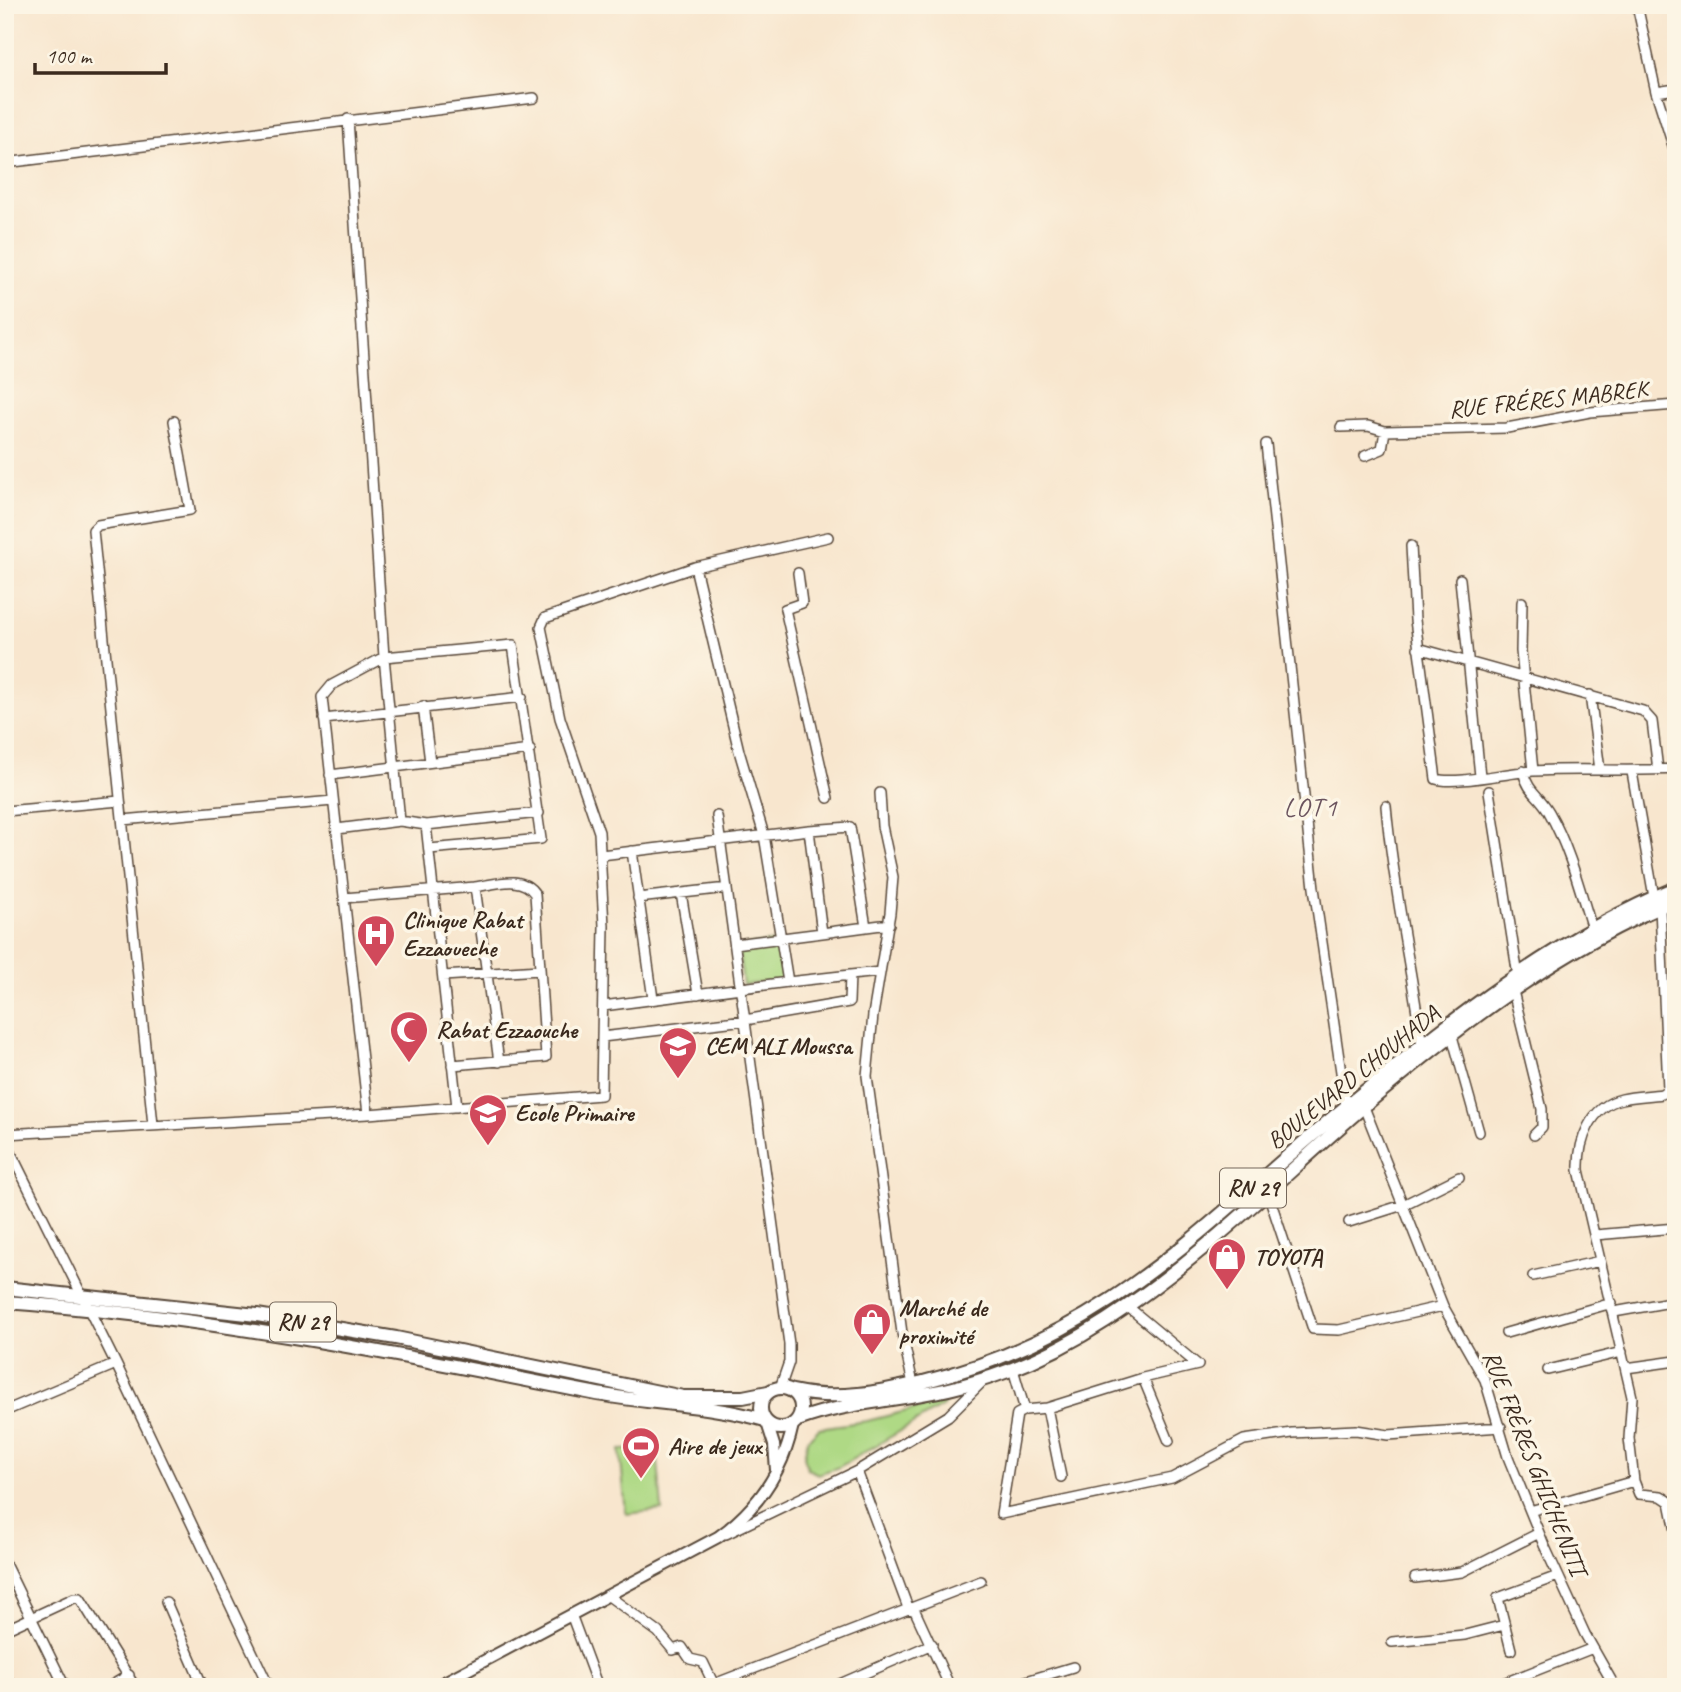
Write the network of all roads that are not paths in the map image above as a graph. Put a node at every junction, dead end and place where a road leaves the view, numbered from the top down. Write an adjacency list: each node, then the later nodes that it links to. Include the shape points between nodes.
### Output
1 (1637, 5): 3 (street)
2 (1676, 89): 3 (street)
3 (1656, 92): 6 (street)
4 (534, 98): 5 (street)
5 (348, 119): 7 (street); 21 (street)
6 (1676, 155)
7 (5, 163)
8 (1676, 405): 11 (street, RUE FRÉRES MABREK, via 1590,412 1507,428)
9 (174, 421): 42 (street, via 190,510 97,525 93,530)
10 (1340, 427): 11 (street, RUE FRÉRES MABREK)
11 (1385, 431): 13 (street, via 1382,449)
12 (1266, 444): 92 (street, via 1314,888)
13 (1365, 456)
14 (828, 537): 16 (street)
15 (1411, 546): 20 (street)
16 (695, 567): 53 (street); 57 (street, via 545,618 541,627 560,718 589,797)
17 (798, 573): 41 (street, via 802,604 785,609)
18 (1460, 579): 22 (street)
19 (1522, 603): 23 (street)
20 (1418, 648): 22 (street); 38 (street, via 1436,779)
21 (384, 657): 25 (street, via 513,645); 27 (street); 28 (street, via 332,685 322,697)
22 (1467, 661): 23 (street); 38 (street)
23 (1524, 676): 24 (street); 35 (street)
24 (1590, 695): 33 (street); 34 (street, via 1649,715)
25 (522, 697): 26 (street); 29 (street)
26 (423, 706): 27 (street); 30 (street)
27 (390, 712): 28 (street); 31 (street)
28 (324, 719): 37 (street)
29 (530, 750): 30 (street); 46 (street)
30 (430, 762): 31 (street)
31 (396, 768): 37 (street); 49 (street)
32 (1676, 769): 34 (street)
33 (1600, 770): 35 (street); 36 (street)
34 (1658, 770): 36 (street)
35 (1528, 771): 38 (street); 69 (street, via 1531,793 1548,810)
36 (1632, 772): 66 (street)
37 (330, 775): 43 (street)
38 (1480, 776)
39 (1489, 792): 78 (street)
40 (880, 793): 67 (street, via 892,877)
41 (828, 798)
42 (120, 801): 45 (street); 48 (street)
43 (333, 801): 48 (street); 51 (street)
44 (1386, 806): 88 (street)
45 (5, 811)
46 (540, 813): 50 (street); 55 (street, via 541,839)
47 (717, 816): 54 (street)
48 (123, 820): 95 (street)
49 (400, 821): 50 (street); 51 (street)
50 (426, 825): 55 (street)
51 (337, 829): 63 (street)
52 (809, 830): 53 (street); 68 (street, via 850,827); 70 (street)
53 (764, 835): 54 (street); 71 (street)
54 (720, 839): 56 (street); 59 (street)
55 (429, 849): 61 (street)
56 (632, 851): 57 (street); 64 (street)
57 (601, 855): 84 (street)
58 (475, 887): 61 (street); 73 (street, via 520,881 529,885 535,894); 75 (street)
59 (727, 888): 62 (street); 72 (street)
60 (1676, 888): 66 (highway, BOULEVARD CHOUHADA / RN 29)
61 (434, 890): 63 (street); 77 (street)
62 (681, 893): 64 (street); 82 (street)
63 (344, 898): 94 (street)
64 (638, 898): 83 (street)
65 (1676, 900): 66 (highway, RN 29)
66 (1657, 902): 69 (highway, BOULEVARD CHOUHADA / RN 29); 81 (highway, RN 29); 105 (street, via 1668,1089 1609,1103 1592,1120 1581,1141 1578,1170)
67 (889, 924): 68 (street); 74 (street)
68 (866, 927): 70 (street)
69 (1592, 929): 78 (highway, BOULEVARD CHOUHADA / RN 29)
70 (821, 933): 71 (street)
71 (779, 938): 72 (street); 79 (street)
72 (735, 944): 80 (street)
73 (540, 971): 75 (street); 89 (street, via 546,1056)
74 (880, 971): 76 (street); 125 (street, via 867,1076)
75 (488, 973): 77 (street); 89 (street)
76 (850, 975): 79 (street); 85 (street, via 849,1002)
77 (443, 976): 90 (street)
78 (1518, 976): 88 (highway, BOULEVARD CHOUHADA / RN 29)
79 (788, 982): 80 (street)
80 (741, 988): 82 (street); 85 (street)
81 (1513, 991): 86 (highway, RN 29); 98 (street, via 1542,1109 1542,1127)
82 (698, 994): 83 (street)
83 (653, 999): 84 (street)
84 (603, 1006): 87 (street)
85 (745, 1020): 87 (street); 126 (street, via 789,1344)
86 (1452, 1036): 91 (highway, RN 29); 96 (street)
87 (602, 1037): 93 (street, via 601,1095)
88 (1422, 1046): 91 (highway, BOULEVARD CHOUHADA / RN 29)
89 (499, 1062): 90 (street)
90 (452, 1065): 93 (street)
91 (1362, 1101): 92 (highway, BOULEVARD CHOUHADA / RN 29); 101 (highway, RN 29); 102 (street, RUE FRÈRES GHICHENITI)
92 (1346, 1106): 125 (highway, BOULEVARD CHOUHADA / RN 29, via 1215,1222 1118,1297 1009,1356)
93 (457, 1107): 94 (street)
94 (368, 1114): 95 (street)
95 (153, 1125): 97 (street)
96 (1479, 1132)
97 (5, 1135)
98 (1534, 1135)
99 (5, 1141): 109 (street)
100 (1459, 1177): 102 (street)
101 (1268, 1193): 112 (highway, RN 29); 113 (street, via 1313,1329 1339,1330)
102 (1403, 1205): 103 (street); 113 (street, RUE FRÈRES GHICHENITI)
103 (1349, 1222)
104 (1676, 1227): 105 (street)
105 (1594, 1235): 106 (street)
106 (1600, 1261): 107 (street); 114 (street)
107 (1533, 1276)
108 (5, 1288): 109 (highway, RN 29)
109 (80, 1294): 115 (street); 126 (highway, RN 29, via 324,1326 683,1397 743,1397)
110 (5, 1301): 115 (highway, RN 29)
111 (1676, 1301): 114 (street)
112 (1127, 1306): 120 (highway, RN 29, via 1063,1346); 124 (street, via 1198,1366)
113 (1443, 1306): 132 (street, RUE FRÈRES GHICHENITI, via 1485,1380)
114 (1613, 1308): 116 (street); 117 (street)
115 (89, 1310): 119 (street); 130 (highway, RN 29, via 365,1347 596,1394)
116 (1506, 1333)
117 (1622, 1352): 121 (street); 122 (street)
118 (1676, 1361): 121 (street)
119 (116, 1364): 129 (street); 166 (street)
120 (1013, 1368): 123 (highway, RN 29); 128 (street)
121 (1626, 1368): 137 (street, via 1633,1410 1629,1438)
122 (1548, 1370)
123 (988, 1377): 131 (highway, RN 29); 134 (street, via 948,1416)
124 (1143, 1378): 127 (street); 133 (street)
125 (913, 1384): 126 (highway, BOULEVARD CHOUHADA / RN 29, via 851,1395)
126 (780, 1390): 130 (highway, via 760,1409); 131 (highway, via 800,1401)
127 (1047, 1408): 128 (street); 136 (street)
128 (1025, 1410): 132 (street, via 1017,1414 1001,1514 1172,1478 1244,1440 1292,1433 1356,1430 1388,1435)
129 (5, 1411)
130 (766, 1422): 131 (highway, via 781,1429); 135 (main road, via 776,1454)
131 (795, 1422): 135 (main road)
132 (1501, 1427): 138 (street, RUE FRÈRES GHICHENITI)
133 (1169, 1441)
134 (857, 1471): 141 (street); 148 (street)
135 (776, 1476): 141 (main road, via 746,1515)
136 (1061, 1477)
137 (1634, 1481): 138 (street); 139 (street, via 1639,1494 1661,1496 1670,1502)
138 (1530, 1511): 140 (street, RUE FRÈRES GHICHENITI)
139 (1676, 1531)
140 (1539, 1533): 143 (street, RUE FRÈRES GHICHENITI); 144 (street, via 1462,1572)
141 (718, 1537): 146 (main road)
142 (5, 1564): 149 (street)
143 (1558, 1576): 151 (street, via 1498,1598); 155 (street, RUE FRÈRES GHICHENITI)
144 (1415, 1578)
145 (981, 1581): 148 (street)
146 (610, 1597): 150 (main road); 160 (street, via 658,1632 673,1650 682,1647 690,1660 703,1662)
147 (166, 1602): 165 (street)
148 (908, 1608): 154 (street, via 915,1611); 160 (street)
149 (30, 1617): 152 (street); 159 (street, via 80,1598); 162 (street)
150 (572, 1617): 167 (main road); 168 (street)
151 (1504, 1625): 153 (street, via 1465,1635); 156 (street)
152 (5, 1630)
153 (1392, 1642)
154 (932, 1644): 169 (street); 170 (street)
155 (1593, 1648): 172 (street); 173 (street, RUE FRÈRES GHICHENITI)
156 (1511, 1650)
157 (1073, 1667): 171 (street)
158 (5, 1675): 161 (street)
159 (129, 1675): 163 (street); 164 (street)
160 (714, 1686)
161 (12, 1687)
162 (65, 1687)
163 (109, 1687)
164 (135, 1687)
165 (204, 1687)
166 (269, 1687)
167 (435, 1687)
168 (598, 1687)
169 (832, 1687)
170 (950, 1687)
171 (1006, 1687)
172 (1494, 1687)
173 (1615, 1687)

